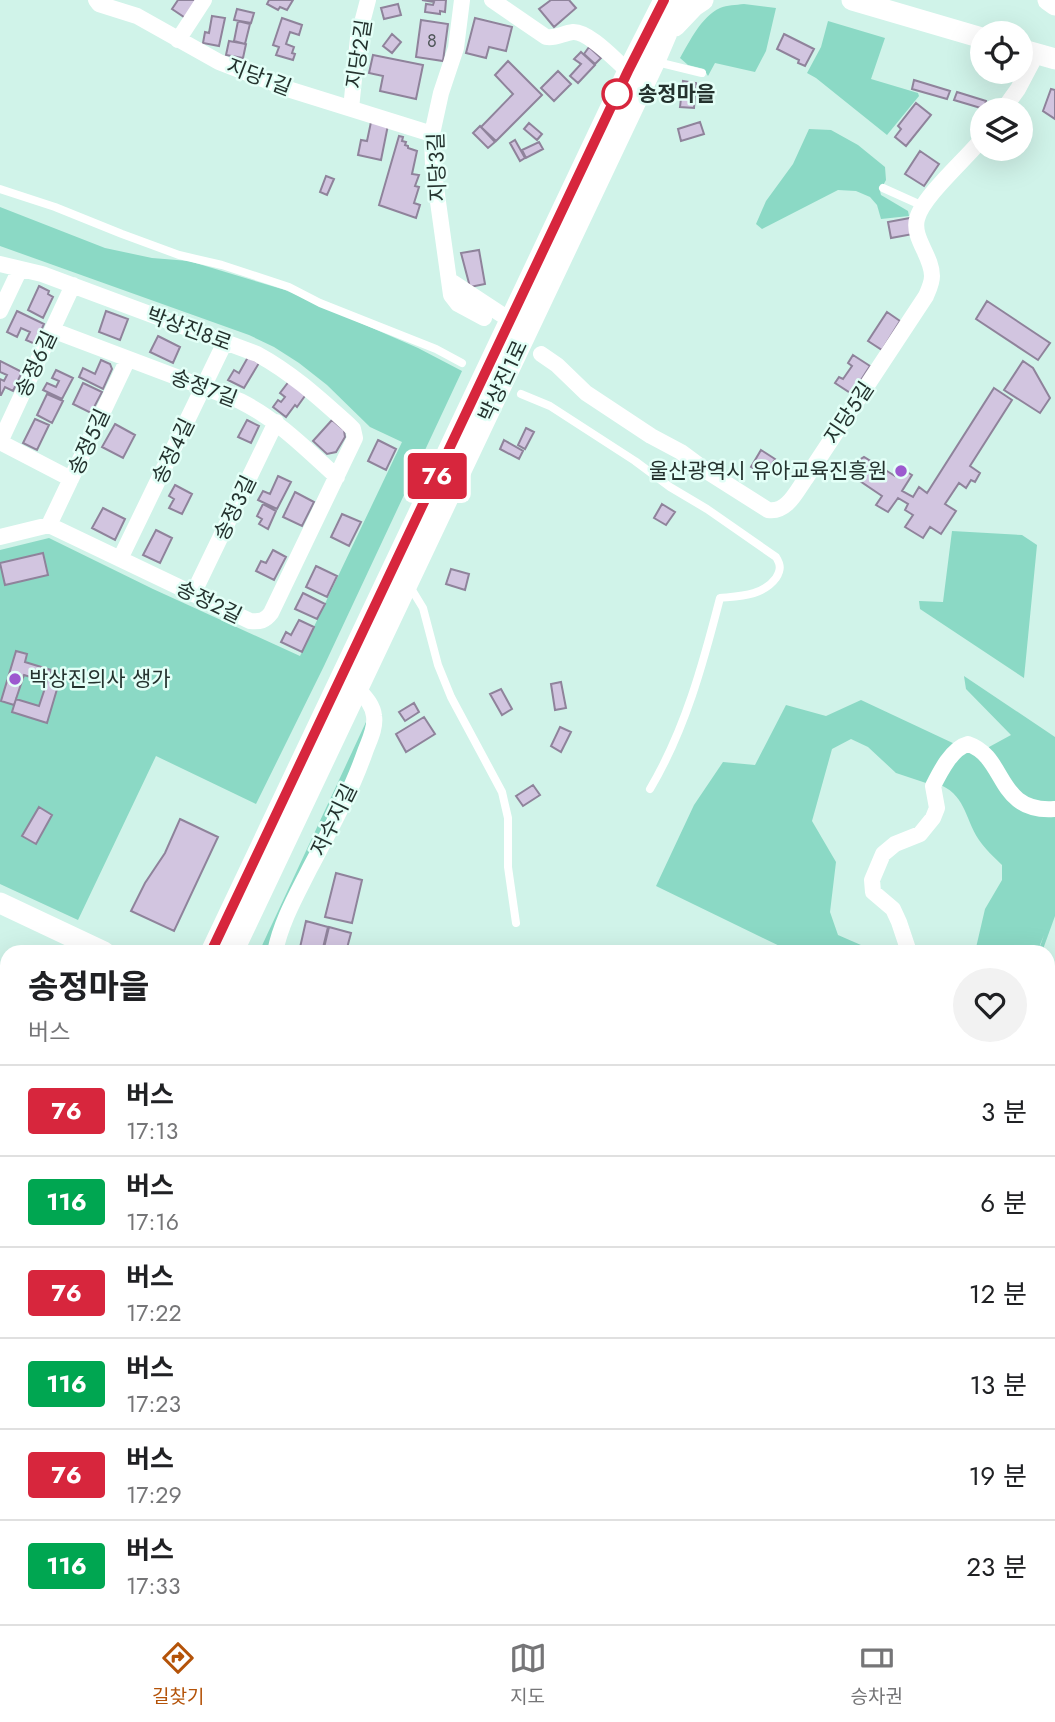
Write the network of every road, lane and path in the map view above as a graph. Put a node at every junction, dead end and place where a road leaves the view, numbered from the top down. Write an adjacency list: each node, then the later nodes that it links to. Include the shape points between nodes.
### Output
1 (96, 0): 15 (street, 지당1길, via 137,16)
2 (204, 0): 15 (street)
3 (368, 0): 21 (street, 지당2길, via 358,38)
4 (462, 0): 22 (street, 지당3길, via 456,48)
5 (492, 0): 18 (street, via 545,37 582,33)
6 (650, 0): 14 (street)
7 (664, 0): 14 (street, 박상진1로)
8 (681, 0): 14 (street, 박상진1로)
9 (703, 0): 14 (street)
10 (852, 0): 13 (street)
11 (1048, 0): 12 (street)
12 (1055, 5)
13 (970, 34)
14 (656, 36): 17 (street, 박상진1로); 18 (street, 박상진1로)
15 (178, 40): 21 (street, 지당1길, via 219,62)
16 (1037, 54): 20 (street)
17 (655, 61): 19 (lane); 49 (street, 박상진1로)
18 (628, 71): 33 (street, 박상진1로)
19 (702, 73)
20 (1012, 98)
21 (351, 109): 22 (street, 지당1길)
22 (432, 134): 29 (street, 지당3길)
23 (970, 153): 26 (street)
24 (883, 188): 26 (lane)
25 (0, 189): 38 (lane, via 179,254 289,287)
26 (923, 206): 36 (street, 지당5길, via 916,222 931,266 931,286 806,478 786,506 776,511 586,393)
27 (0, 264): 28 (street, 박상진8로)
28 (20, 269): 30 (street, 박상진8로); 31 (street)
29 (449, 280): 32 (street, 지당3길, via 458,304); 33 (street)
30 (73, 285): 34 (street, 송정6길); 35 (street, 박상진8로)
31 (0, 312)
32 (484, 318)
33 (510, 320): 59 (street, 박상진1로)
34 (52, 330): 37 (street, 송정7길); 43 (street, 송정6길)
35 (225, 342): 39 (street, 송정4길); 42 (street, 박상진8로, via 285,370)
36 (541, 354)
37 (128, 359): 39 (street, 송정7길); 45 (street, 송정5길)
38 (462, 363)
39 (203, 387): 41 (street, 송정7길); 48 (street, 송정4길)
40 (521, 394): 52 (lane, via 550,406 635,461 776,557 781,565 773,581 761,590 720,598 690,702)
41 (276, 422): 44 (street, 송정7길); 50 (street, 송정3길)
42 (355, 434): 44 (street, 송정2길)
43 (0, 442): 45 (street, 송정6길)
44 (337, 477): 50 (street, 송정2길, via 266,619 250,621)
45 (71, 479): 46 (street, 송정5길)
46 (49, 525): 47 (street); 48 (street, 송정2길)
47 (0, 537)
48 (120, 559): 50 (street, 송정2길)
49 (408, 584): 51 (street, 박상진1로); 56 (lane, via 424,608 451,697 502,792)
50 (193, 594)
51 (358, 689): 60 (street, 박상진1로); 61 (street, 저수지길, via 372,709 373,731)
52 (650, 789)
53 (1054, 809): 62 (street, via 1025,805 1010,793 978,749 968,744 959,748 934,783 937,808 933,818 920,834 883,854 872,880 873,892 893,909)
54 (0, 903): 58 (street)
55 (0, 919): 57 (street)
56 (516, 923)
57 (56, 945)
58 (89, 945)
59 (214, 945)
60 (236, 945)
61 (277, 945)
62 (907, 945)

